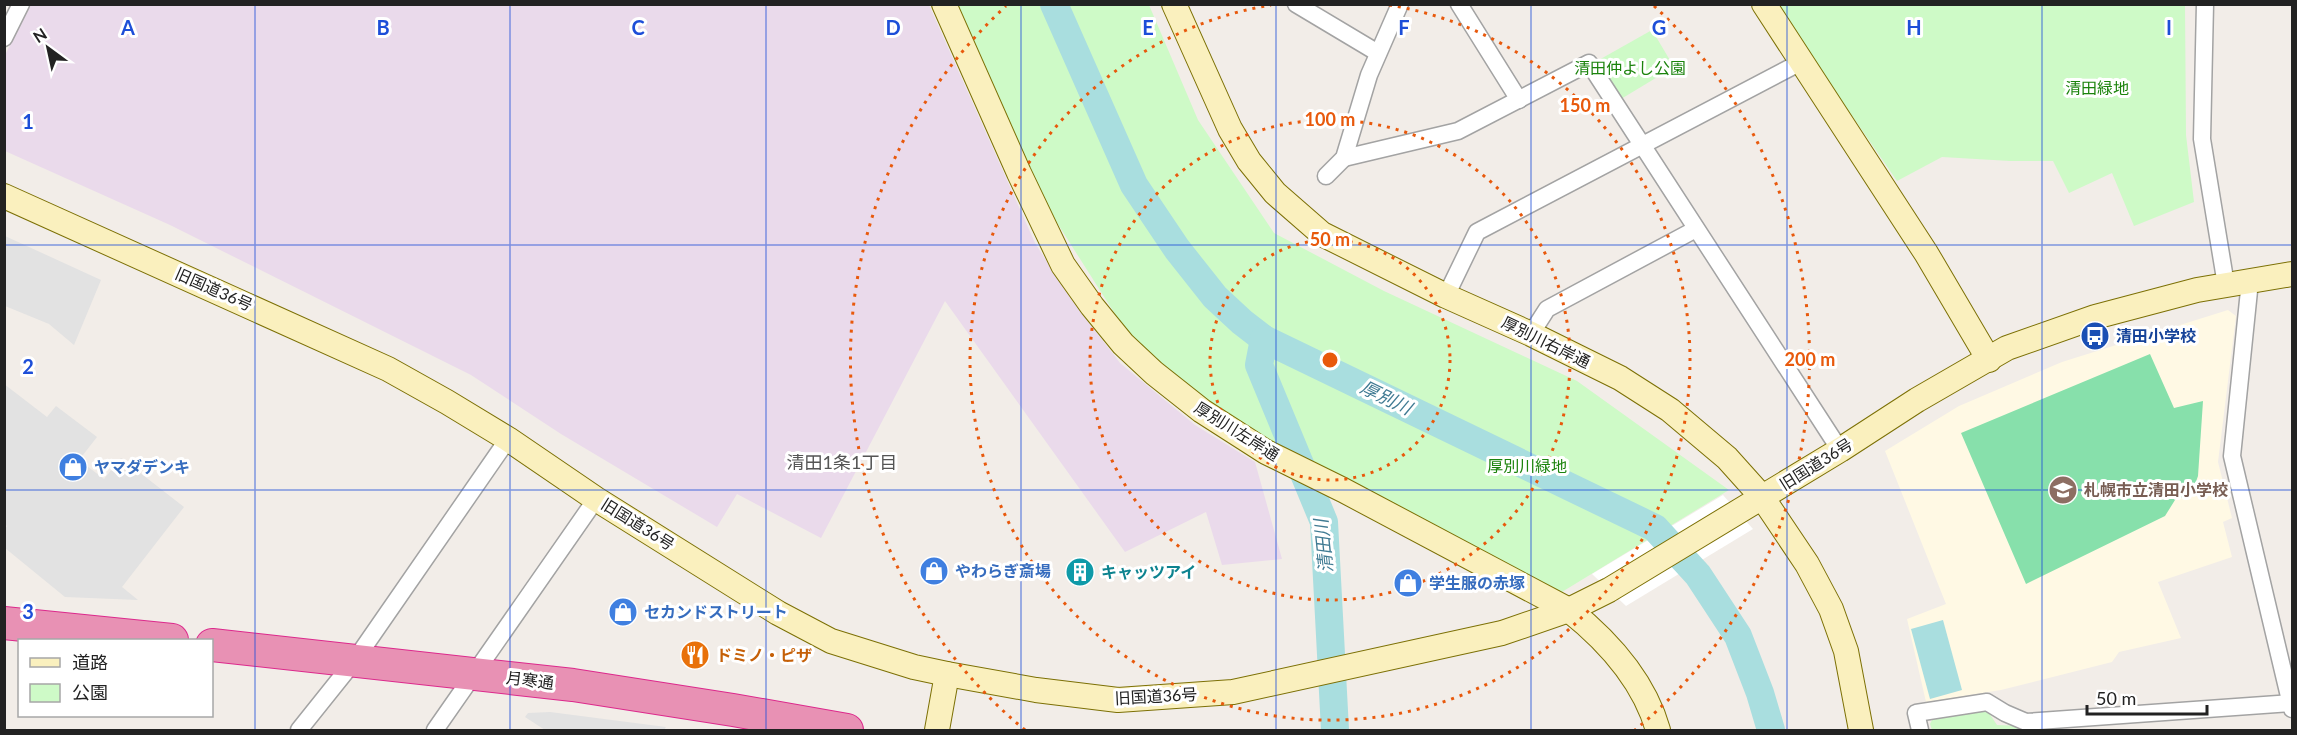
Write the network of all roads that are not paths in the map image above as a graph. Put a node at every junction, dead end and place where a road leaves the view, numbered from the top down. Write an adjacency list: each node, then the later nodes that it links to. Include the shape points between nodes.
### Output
1 (21, 4): 9 (street)
2 (944, 4): 27 (street, 厚別川左岸通, via 1063,265 1122,344 1202,411 1266,452)
3 (1174, 4): 20 (street, 厚別川右岸通, via 1230,129 1275,193 1322,234)
4 (1296, 4): 10 (street)
5 (1400, 4): 10 (street)
6 (1459, 4): 12 (street)
7 (1764, 4): 11 (street)
8 (2205, 4): 19 (street, via 2202,139)
9 (4, 38)
10 (1378, 53): 14 (street)
11 (1801, 62): 13 (street); 22 (street, via 1926,253)
12 (1519, 100): 13 (street, via 1589,63); 14 (street, via 1458,131)
13 (1643, 146): 17 (street); 20 (street, via 1478,232)
14 (1344, 158): 15 (street)
15 (1326, 176)
16 (4, 195): 23 (street, 旧国道36号, via 388,369)
17 (1696, 229): 21 (street, via 1547,309); 24 (street)
18 (2292, 274): 19 (street, 旧国道36号)
19 (2238, 283): 22 (street, 旧国道36号, via 2095,317 2007,348); 34 (street, via 2232,456)
20 (1446, 296): 21 (street, 厚別川右岸通)
21 (1531, 334): 25 (street, 厚別川右岸通, via 1620,378 1670,410 1727,458)
22 (1989, 360): 24 (street, 旧国道36号)
23 (508, 439): 26 (street, 旧国道36号); 31 (street)
24 (1840, 450): 25 (street, 旧国道36号)
25 (1762, 497): 27 (street, 旧国道36号); 41 (street, 厚別川右岸通, via 1807,564 1831,609 1846,651)
26 (596, 499): 32 (street); 33 (street, 旧国道36号, via 778,614 831,640)
27 (1569, 610): 33 (street, 旧国道36号, via 1502,633 1233,692 1118,700); 40 (street, 厚別川左岸通, via 1617,654 1638,686)
28 (4, 623): 29 (highway)
29 (162, 639)
30 (213, 645): 31 (highway, 月寒通)
31 (355, 660): 32 (highway, 月寒通); 36 (street)
32 (475, 673): 37 (street); 38 (highway, 月寒通, via 573,684)
33 (947, 674): 39 (street)
34 (2292, 706): 35 (street)
35 (2027, 726): 42 (street, via 1987,702 1916,714)
36 (299, 730)
37 (435, 730)
38 (847, 730)
39 (937, 730)
40 (1658, 730)
41 (1861, 730)
42 (1920, 730)

